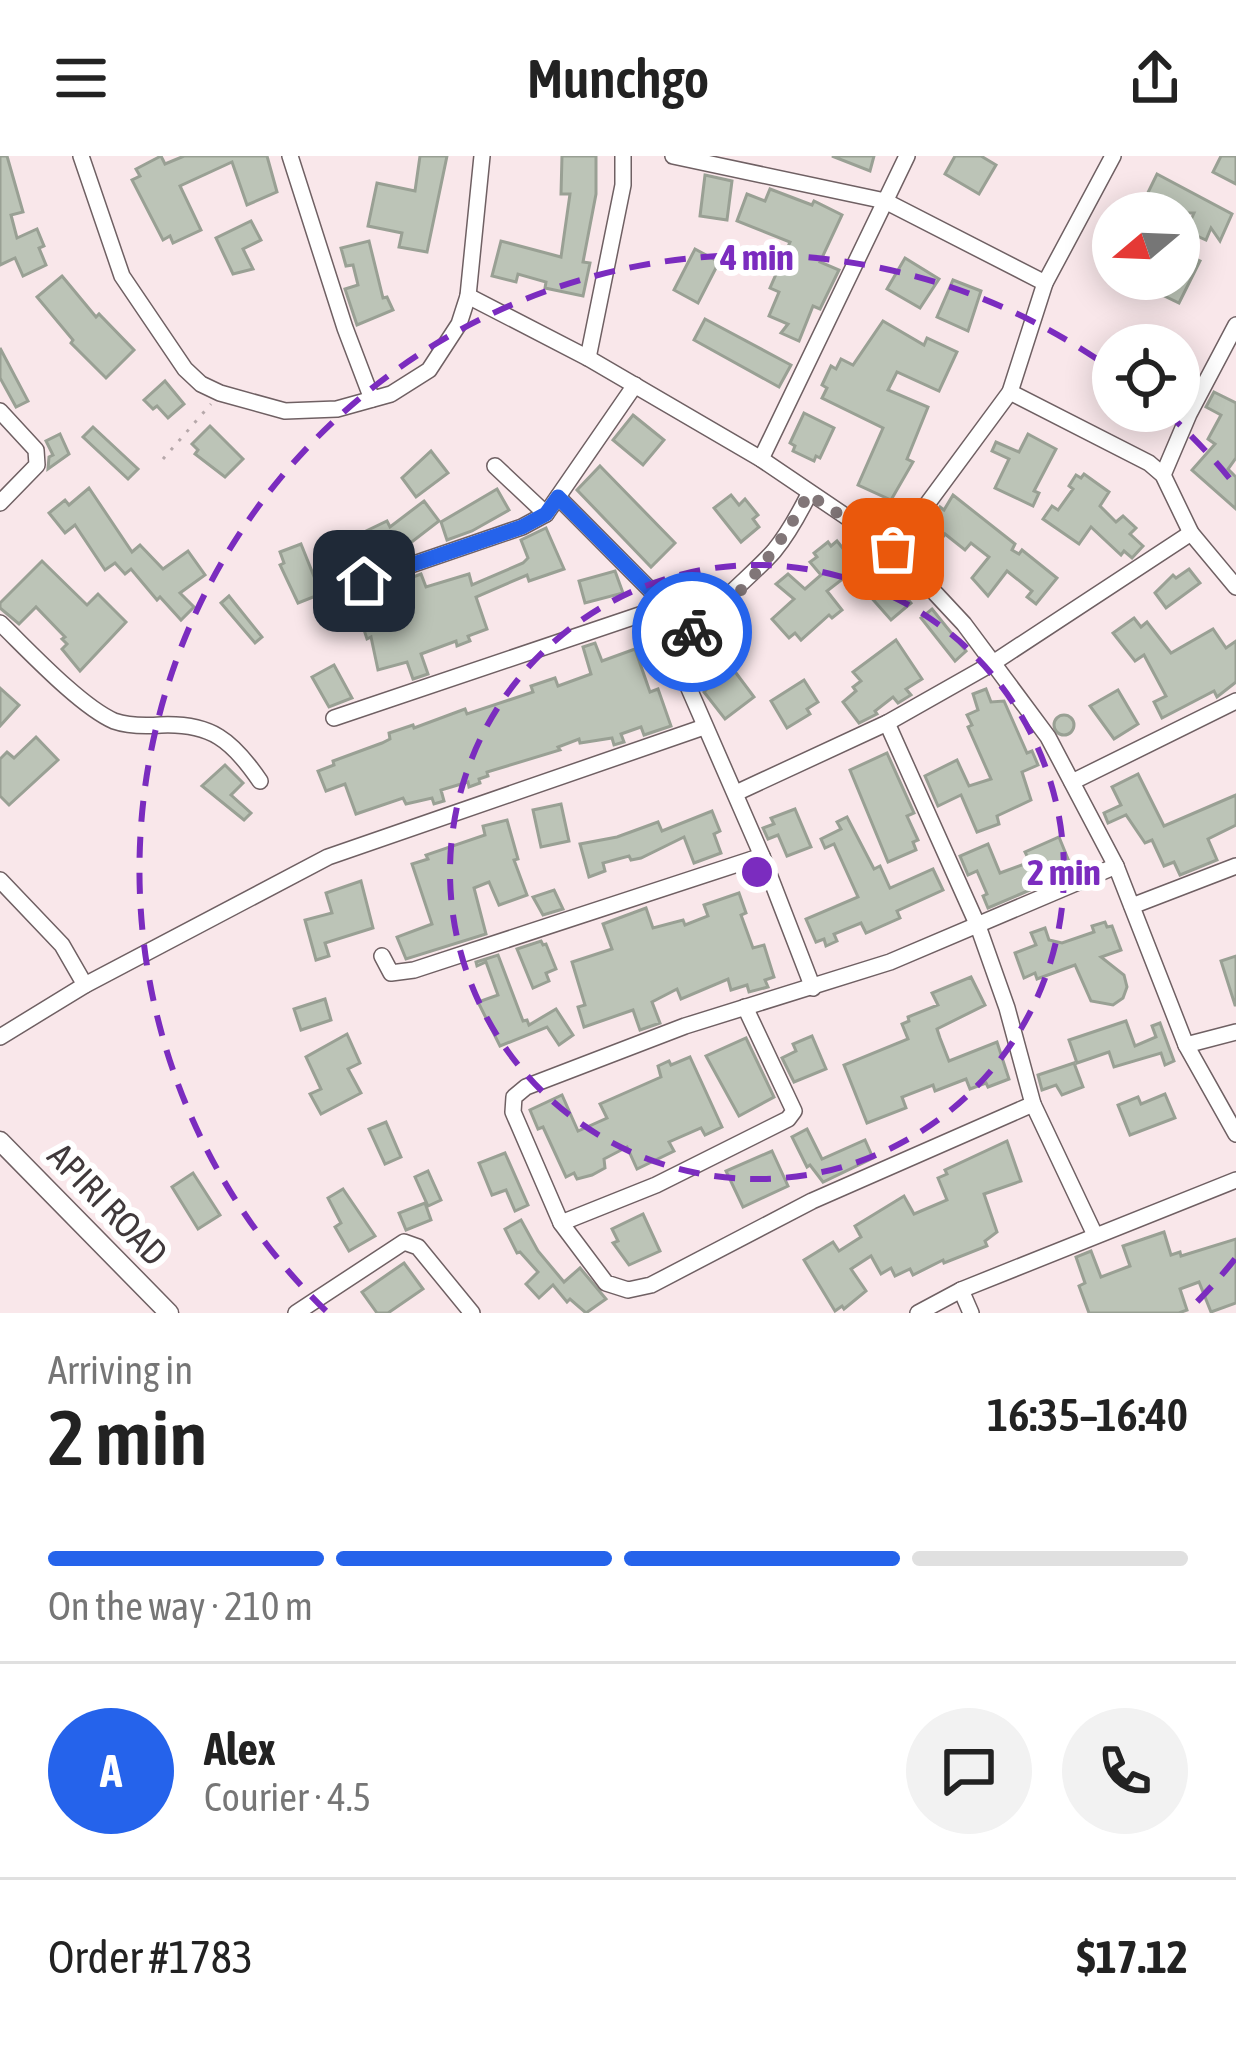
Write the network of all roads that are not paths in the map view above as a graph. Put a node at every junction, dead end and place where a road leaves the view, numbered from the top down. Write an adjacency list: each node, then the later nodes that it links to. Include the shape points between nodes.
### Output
1 (82, 156): 17 (street, via 122,276 201,384 285,411)
2 (290, 156): 17 (street)
3 (482, 156): 10 (street)
4 (622, 156): 13 (street)
5 (673, 156): 8 (street)
6 (907, 156): 8 (street)
7 (1113, 156): 9 (street)
8 (885, 202): 9 (street); 19 (street)
9 (1045, 283): 16 (street)
10 (467, 296): 13 (street); 17 (street, via 429,370)
11 (1236, 325): 12 (street)
12 (1220, 357): 14 (street); 21 (street)
13 (588, 358): 15 (street)
14 (1236, 372)
15 (635, 385): 19 (street); 23 (street)
16 (1010, 392): 21 (street); 27 (street)
17 (372, 400)
18 (0, 411): 24 (street, via 37,450 38,465)
19 (761, 459): 22 (street)
20 (495, 466): 25 (street)
21 (1163, 475): 26 (street)
22 (808, 494): 27 (street); 32 (street, via 777,547)
23 (558, 497): 25 (street); 30 (street)
24 (0, 503)
25 (546, 514): 28 (street)
26 (1191, 533): 29 (street); 33 (street)
27 (893, 549): 33 (street)
28 (364, 581)
29 (1236, 587)
30 (665, 606): 32 (street); 35 (street)
31 (0, 623): 38 (street, via 113,720 193,724 236,749)
32 (693, 633): 37 (street, via 680,668)
33 (993, 663): 36 (street); 39 (street)
34 (1236, 701): 39 (street)
35 (334, 718)
36 (887, 723): 40 (street); 46 (street)
37 (704, 727): 40 (street); 48 (street, via 328,857)
38 (260, 781)
39 (1072, 782): 42 (street)
40 (736, 793): 41 (street)
41 (763, 856): 47 (street, via 414,970 391,973); 49 (street)
42 (1116, 866): 45 (street); 46 (street)
43 (1236, 866): 45 (street)
44 (0, 880): 48 (street, via 62,945)
45 (1132, 906): 53 (street)
46 (978, 926): 49 (street); 54 (street)
47 (382, 956)
48 (85, 986): 52 (street)
49 (813, 988): 50 (street)
50 (745, 1007): 58 (street, via 794,1111 788,1119); 58 (street, via 514,1096 513,1112)
51 (1236, 1032): 53 (street)
52 (0, 1037)
53 (1186, 1045): 55 (street)
54 (1033, 1103): 58 (street, via 812,1201 650,1285 606,1283); 59 (street)
55 (1236, 1134)
56 (0, 1141): 61 (street, APIRI ROAD)
57 (1236, 1180): 59 (street)
58 (561, 1223)
59 (1095, 1235): 60 (street)
60 (961, 1290): 64 (street); 65 (street)
61 (169, 1313)
62 (296, 1313): 63 (street, via 404,1242 418,1247)
63 (472, 1313)
64 (918, 1313)
65 (971, 1313)

